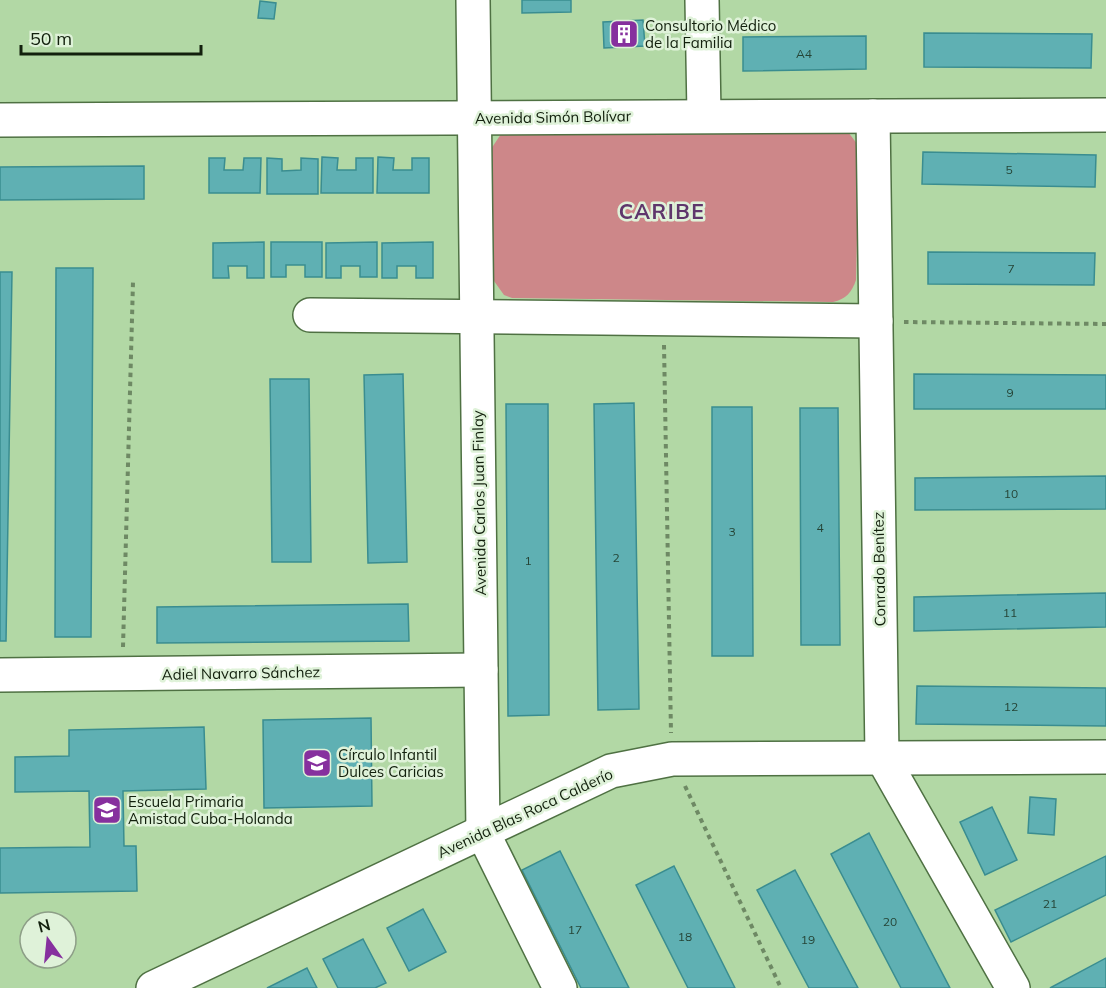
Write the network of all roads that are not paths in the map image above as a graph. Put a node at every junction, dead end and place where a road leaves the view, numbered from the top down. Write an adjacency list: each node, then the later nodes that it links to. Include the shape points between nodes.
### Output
1 (473, 0): 6 (street, Avenida Carlos Juan Finlay)
2 (702, 0): 3 (street)
3 (704, 115): 5 (street, Avenida Simón Bolívar); 6 (street, Avenida Simón Bolívar)
4 (1106, 115): 5 (street, Avenida Simón Bolívar)
5 (873, 116): 10 (street, Conrado Benítez)
6 (474, 118): 7 (street, Avenida Simón Bolívar); 9 (street, Avenida Carlos Juan Finlay)
7 (0, 120)
8 (310, 315): 9 (street)
9 (477, 317): 10 (street); 11 (street, Avenida Carlos Juan Finlay)
10 (876, 321): 14 (street, Conrado Benítez)
11 (481, 670): 12 (street, Adiel Navarro Sánchez); 15 (street, Avenida Carlos Juan Finlay)
12 (0, 675)
13 (1106, 757): 14 (street, Avenida Blas Roca Calderío)
14 (882, 758): 15 (street, Avenida Blas Roca Calderío, via 672,759 611,771); 18 (street, Conrado Benítez)
15 (483, 833): 16 (street, Avenida Blas Roca Calderío); 17 (street, Avenida Carlos Juan Finlay)
16 (153, 988)
17 (560, 988)
18 (1013, 988)

